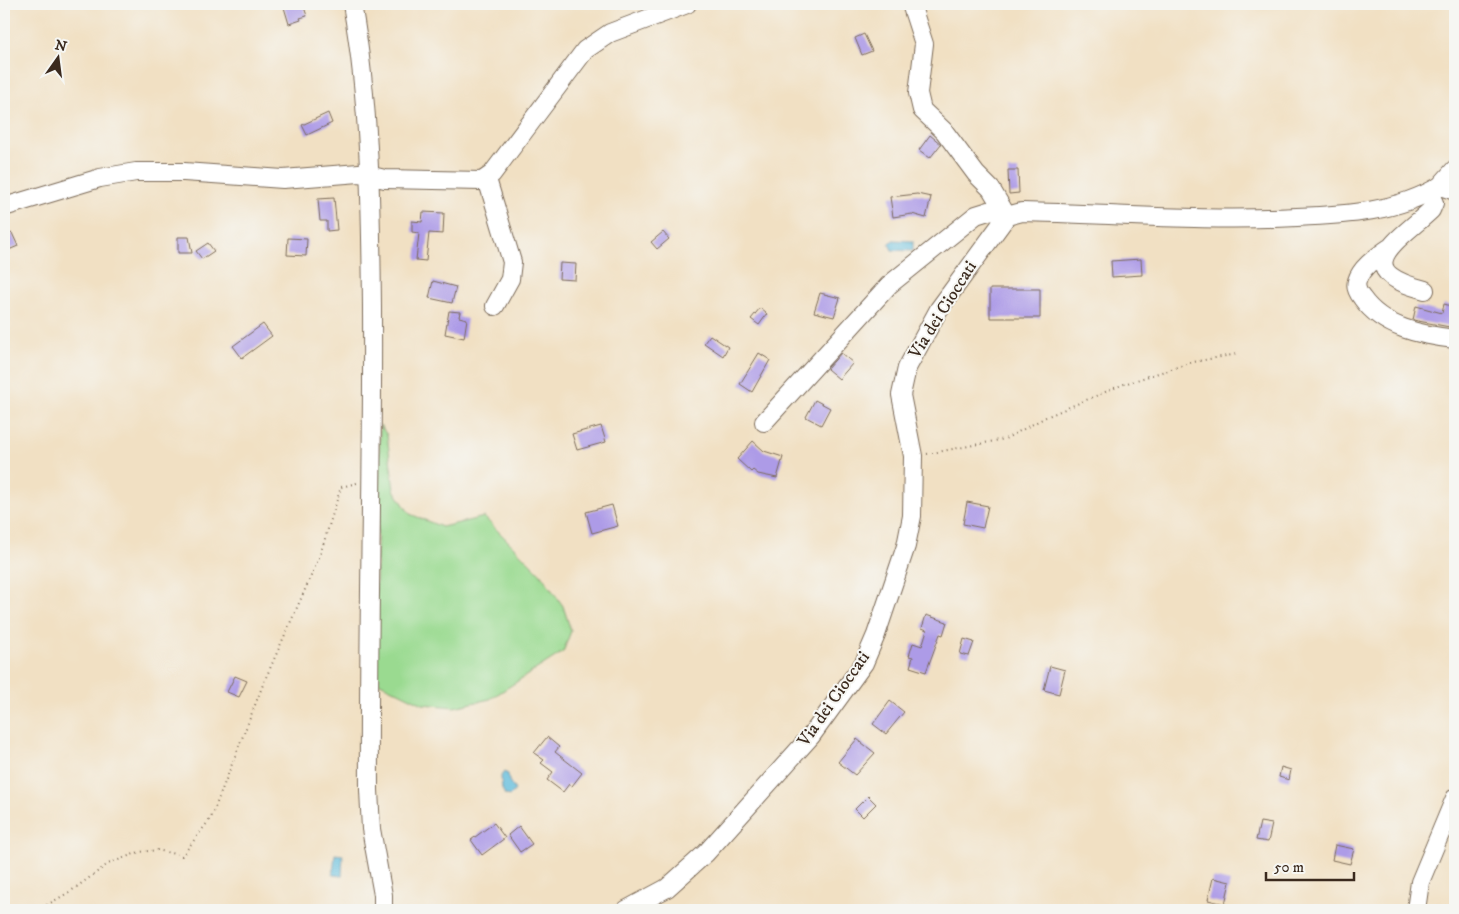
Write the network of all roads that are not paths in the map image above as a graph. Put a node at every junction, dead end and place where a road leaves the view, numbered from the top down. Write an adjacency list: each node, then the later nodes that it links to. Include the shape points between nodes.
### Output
1 (352, 4): 5 (street, via 362,63)
2 (687, 4): 6 (street, via 610,34 585,50)
3 (911, 4): 9 (street, via 924,44 918,94 922,110 944,131 991,189)
4 (1455, 169): 7 (street)
5 (370, 175): 6 (street, via 470,182); 8 (street, via 359,173 292,179 136,172 100,178); 16 (street, via 369,805)
6 (487, 179): 12 (street, via 512,262 510,279)
7 (1442, 190): 9 (street, via 1372,210 1314,216 1205,220 1022,212); 10 (street, via 1431,210)
8 (4, 207)
9 (1007, 216): 14 (street, via 992,210 976,214 889,285); 17 (street, Via dei Cioccati, via 943,303 924,332 907,368 901,402 913,456 913,504 908,537 873,642 857,674 805,743 706,853 666,888)
10 (1389, 248): 11 (street, via 1384,261 1389,274); 13 (street, via 1357,279 1356,288 1362,299 1375,312 1400,327 1420,334)
11 (1425, 290)
12 (495, 306)
13 (1455, 339)
14 (764, 422)
15 (1455, 798): 18 (street, via 1420,882)
16 (383, 910)
17 (626, 910)
18 (1416, 910)

